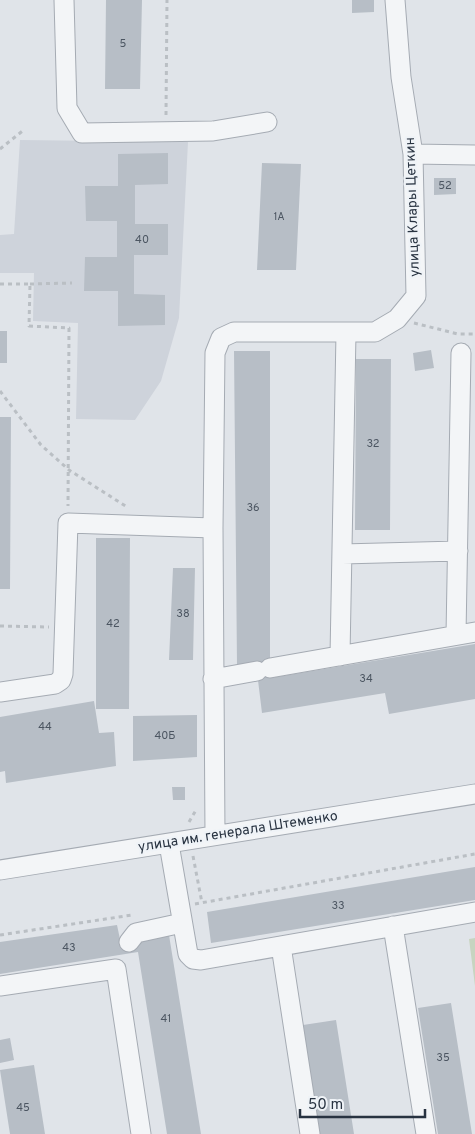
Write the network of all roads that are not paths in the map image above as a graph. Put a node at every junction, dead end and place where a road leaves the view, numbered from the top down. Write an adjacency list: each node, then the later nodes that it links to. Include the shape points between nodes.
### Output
1 (64, 0): 3 (street, via 67,108 82,133 213,131)
2 (395, 0): 4 (street, улица Клары Цеткин, via 401,77)
3 (267, 122)
4 (413, 154): 5 (street); 6 (street, улица Клары Цеткин, via 416,296 397,319 375,332)
5 (475, 155)
6 (346, 333): 8 (street, улица Клары Цеткин, via 234,332 221,338 215,353); 10 (street)
7 (461, 353): 9 (street)
8 (213, 528): 14 (street, улица Клары Цеткин); 15 (street, via 68,523 61,680 55,684)
9 (458, 551): 10 (street); 12 (street)
10 (342, 554): 13 (street)
11 (475, 632): 12 (street)
12 (456, 635): 13 (street)
13 (340, 656): 14 (street)
14 (213, 679): 17 (street, улица Клары Цеткин)
15 (0, 692)
16 (475, 794): 17 (street, улица им. генерала Штеменко)
17 (215, 835): 18 (street, улица им. генерала Штеменко)
18 (169, 844): 19 (street, улица им. генерала Штеменко); 21 (street)
19 (0, 870)
20 (475, 912): 22 (street)
21 (180, 915): 23 (street, via 188,954 193,959); 24 (street, via 136,933 125,961)
22 (393, 926): 23 (street); 28 (street)
23 (280, 946): 27 (street)
24 (116, 969): 25 (street); 26 (street)
25 (0, 986)
26 (141, 1134)
27 (310, 1134)
28 (426, 1134)

